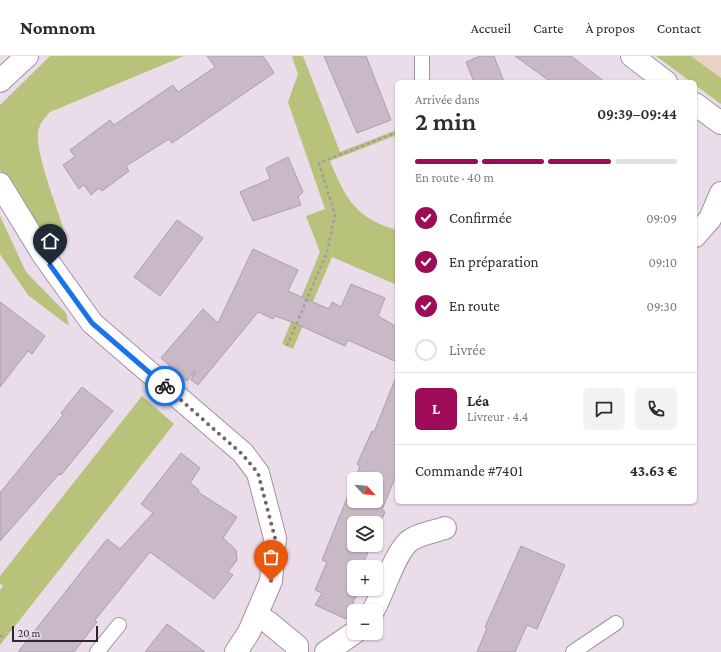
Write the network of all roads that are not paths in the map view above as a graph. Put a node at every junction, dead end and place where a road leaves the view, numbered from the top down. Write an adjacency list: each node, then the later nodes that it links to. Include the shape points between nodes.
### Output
1 (27, 56): 6 (street)
2 (422, 56): 4 (lane)
3 (632, 56): 5 (street)
4 (422, 80)
5 (663, 80)
6 (0, 81)
7 (697, 105): 8 (street)
8 (721, 123)
9 (0, 184): 14 (street, via 42,253 92,323 242,454 258,473 275,538 271,581)
10 (721, 193): 11 (street, via 710,219)
11 (697, 234)
12 (445, 528): 13 (street, via 408,542 394,564)
13 (376, 604)
14 (257, 615): 19 (street); 20 (street, via 296,646)
15 (616, 623): 22 (lane)
16 (119, 626): 18 (lane)
17 (347, 638): 21 (street)
18 (98, 652)
19 (236, 652)
20 (297, 652)
21 (326, 652)
22 (573, 652)

